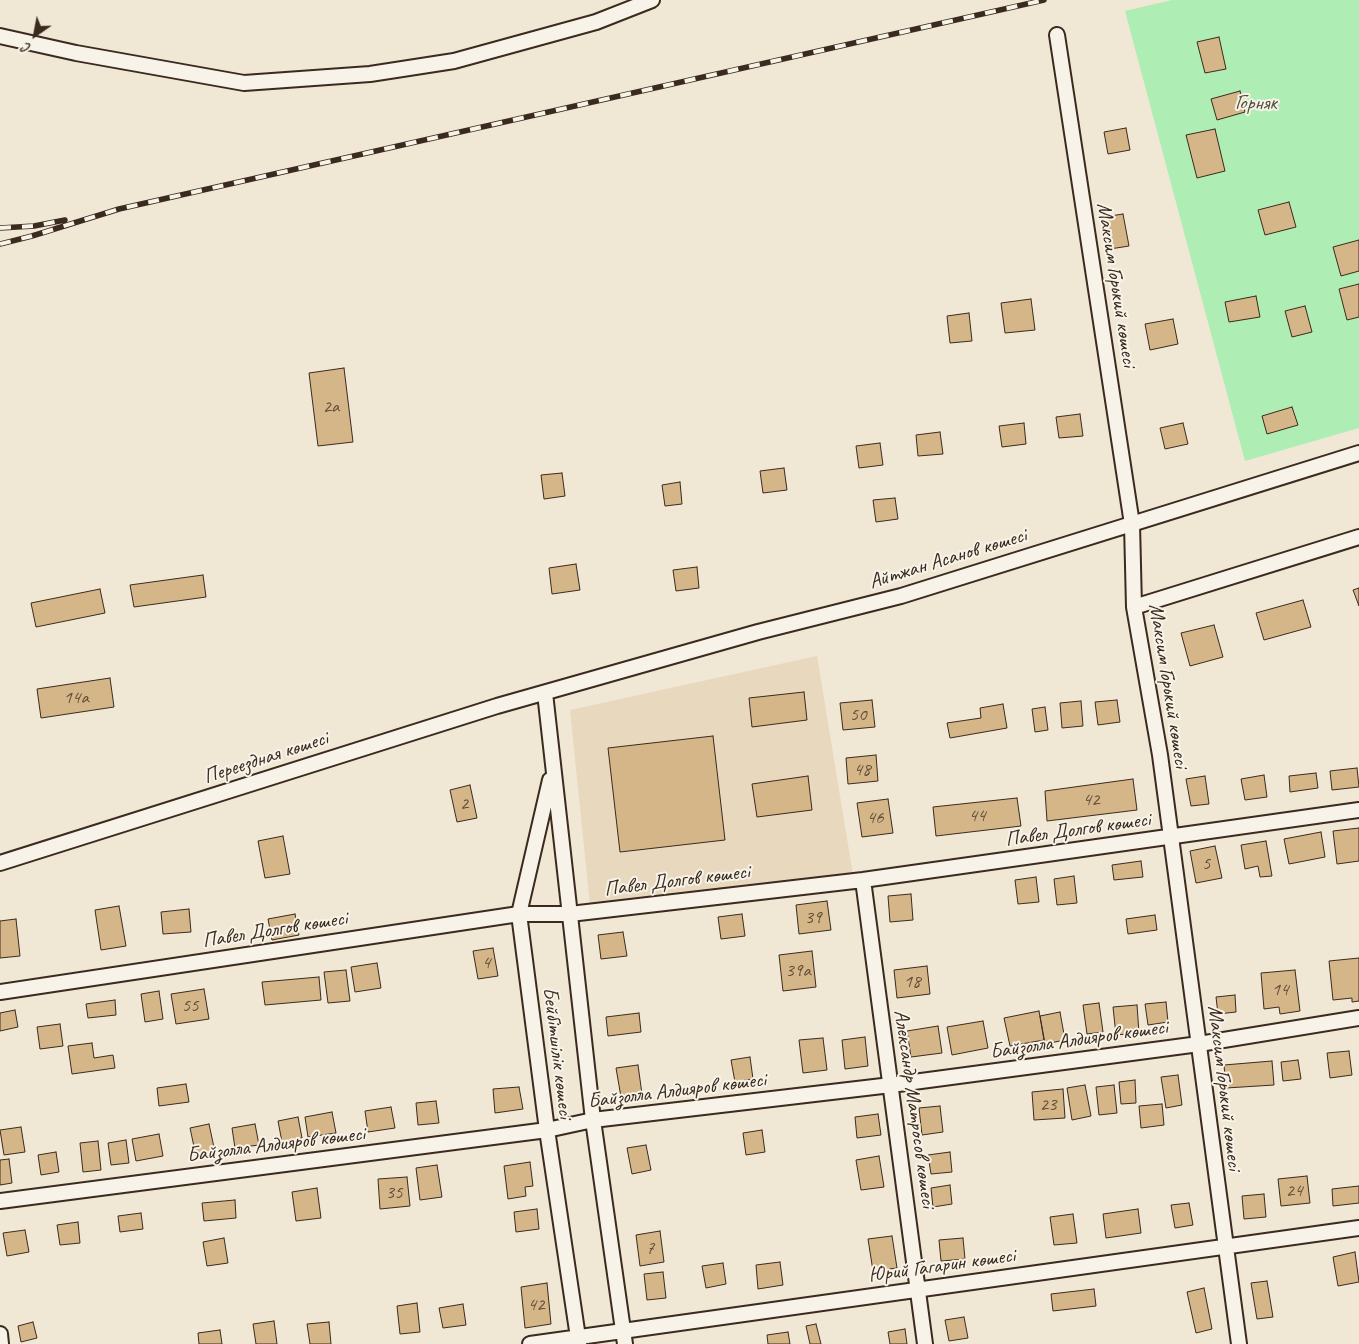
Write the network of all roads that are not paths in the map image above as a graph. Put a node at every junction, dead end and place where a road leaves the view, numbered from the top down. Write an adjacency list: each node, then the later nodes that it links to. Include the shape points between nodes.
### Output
1 (652, 0): 3 (street, via 596,22 454,61 370,74 244,84)
2 (1057, 35): 5 (street, Максим Горький көшесі)
3 (0, 36)
4 (1359, 453): 5 (street, Айтжан Асанов көшесі)
5 (1132, 524): 7 (street, Максим Горький көшесі); 8 (street, Айтжан Асанов көшесі, via 902,596 758,632)
6 (1359, 537): 7 (street)
7 (1134, 607): 11 (street, Максим Горький көшесі)
8 (545, 693): 9 (street, Бейбітшілік көшесі); 12 (street, Переездная көшесі)
9 (552, 770): 14 (street, Бейбітшілік көшесі); 15 (street, Бейбітшілік көшесі)
10 (1359, 810): 11 (street, Павел Долгов көшесі)
11 (1171, 837): 13 (street, Павел Долгов көшесі); 18 (street, Максим Горький көшесі)
12 (0, 863)
13 (863, 880): 15 (street, Павел Долгов көшесі); 19 (street, Александр Матросов көшесі)
14 (519, 914): 15 (street, Павел Долгов көшесі); 16 (street, Павел Долгов көшесі); 21 (street, Бейбітшілік көшесі)
15 (570, 914): 20 (street, Бейбітшілік көшесі)
16 (0, 992)
17 (1359, 1018): 18 (street, Байзолла Алдияров көшесі)
18 (1199, 1044): 19 (street, Байзолла Алдияров көшесі); 24 (street, Максим Горький көшесі)
19 (891, 1085): 20 (street, Байзолла Алдияров көшесі); 25 (street, Александр Матросов көшесі)
20 (592, 1120): 21 (street, Байзолла Алдияров көшесі); 27 (street, Бейбітшілік көшесі)
21 (547, 1130): 22 (street, Байзолла Алдияров көшесі); 28 (street, Бейбітшілік көшесі)
22 (0, 1201)
23 (1359, 1228): 24 (street, Юрий Гагарин көшесі)
24 (1225, 1247): 25 (street, Юрий Гагарин көшесі); 32 (street, Максим Горький көшесі)
25 (918, 1289): 27 (street, Юрий Гагарин көшесі); 31 (street, Александр Матросов көшесі)
26 (0, 1334): 29 (street)
27 (624, 1337): 28 (street, Юрий Гагарин көшесі)
28 (578, 1340): 30 (street, Юрий Гагарин көшесі)
29 (1, 1344)
30 (530, 1344)
31 (925, 1344)
32 (1238, 1344)

